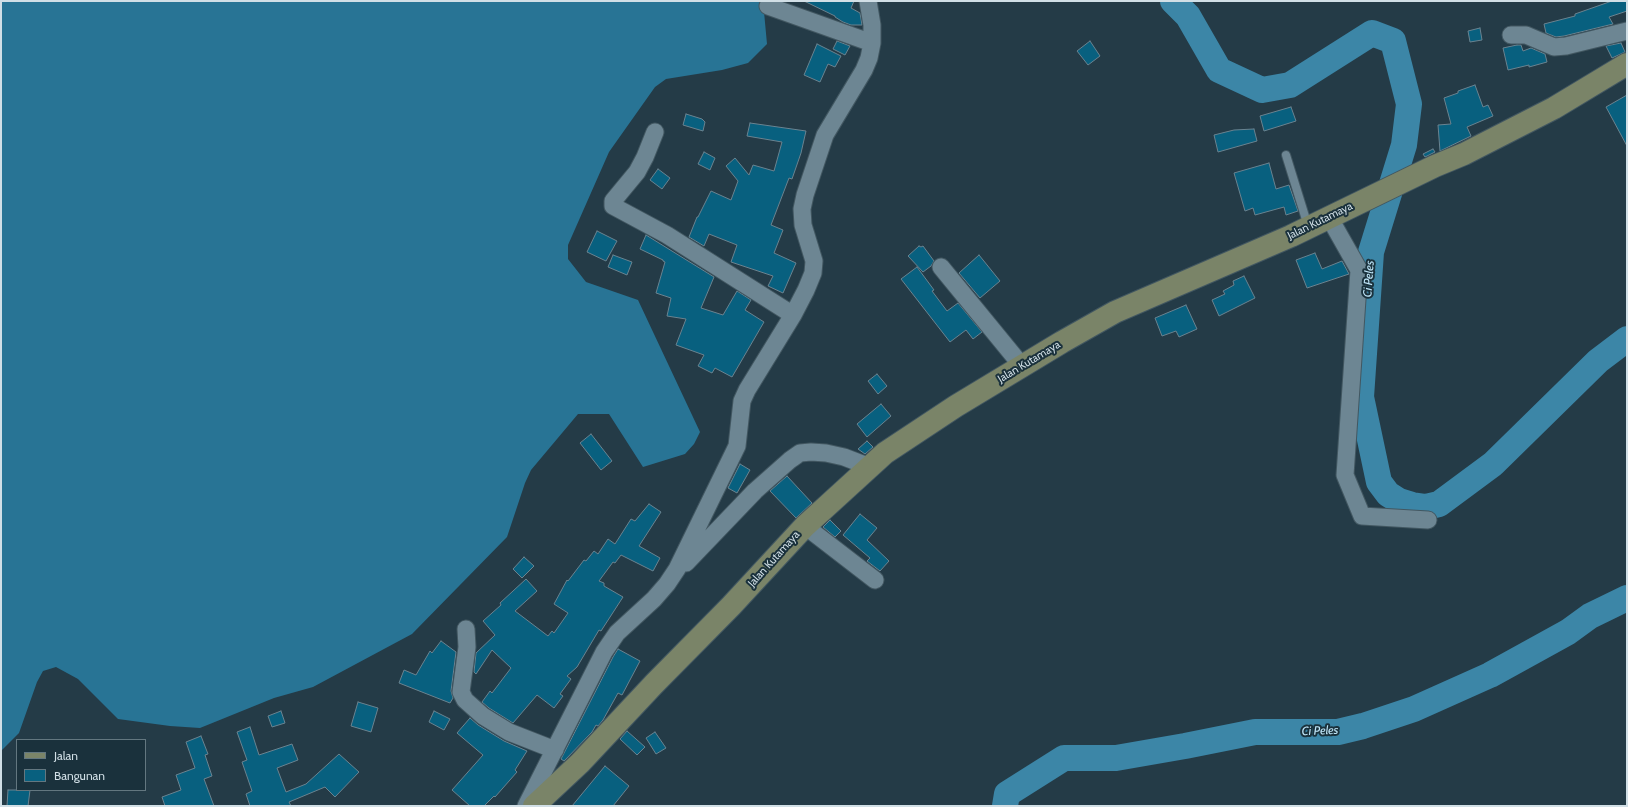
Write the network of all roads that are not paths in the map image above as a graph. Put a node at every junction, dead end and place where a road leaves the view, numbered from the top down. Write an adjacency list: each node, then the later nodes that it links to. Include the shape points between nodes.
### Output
1 (868, 1): 5 (street)
2 (768, 6): 5 (street)
3 (1627, 31): 4 (street, via 1554,47 1526,35)
4 (1511, 35)
5 (872, 43): 12 (street, via 864,70 825,135 805,195 802,209 803,225 812,250 814,273)
6 (1627, 64): 9 (main road, Jalan Kutamaya, via 1554,108 1464,154)
7 (655, 132): 12 (street, via 646,157 637,172 612,201 613,206 667,235)
8 (1286, 155): 10 (lane)
9 (1329, 217): 10 (main road, Jalan Kutamaya); 15 (street, via 1359,270 1345,475 1362,516)
10 (1309, 227): 13 (main road, Jalan Kutamaya, via 1115,312)
11 (941, 267): 13 (street)
12 (793, 315): 18 (street, via 747,390 742,401 737,446 733,456)
13 (1022, 366): 14 (main road, Jalan Kutamaya, via 956,406 886,453)
14 (870, 467): 16 (main road, Jalan Kutamaya); 18 (street, via 826,453 800,453 755,491)
15 (1428, 520)
16 (805, 526): 17 (street); 22 (main road, Jalan Kutamaya, via 580,763)
17 (875, 580)
18 (667, 584): 20 (street, via 616,633 570,716)
19 (466, 629): 20 (street, via 466,659 461,692 465,700 483,716 509,732)
20 (555, 750): 21 (street)
21 (526, 806)
22 (534, 806)

